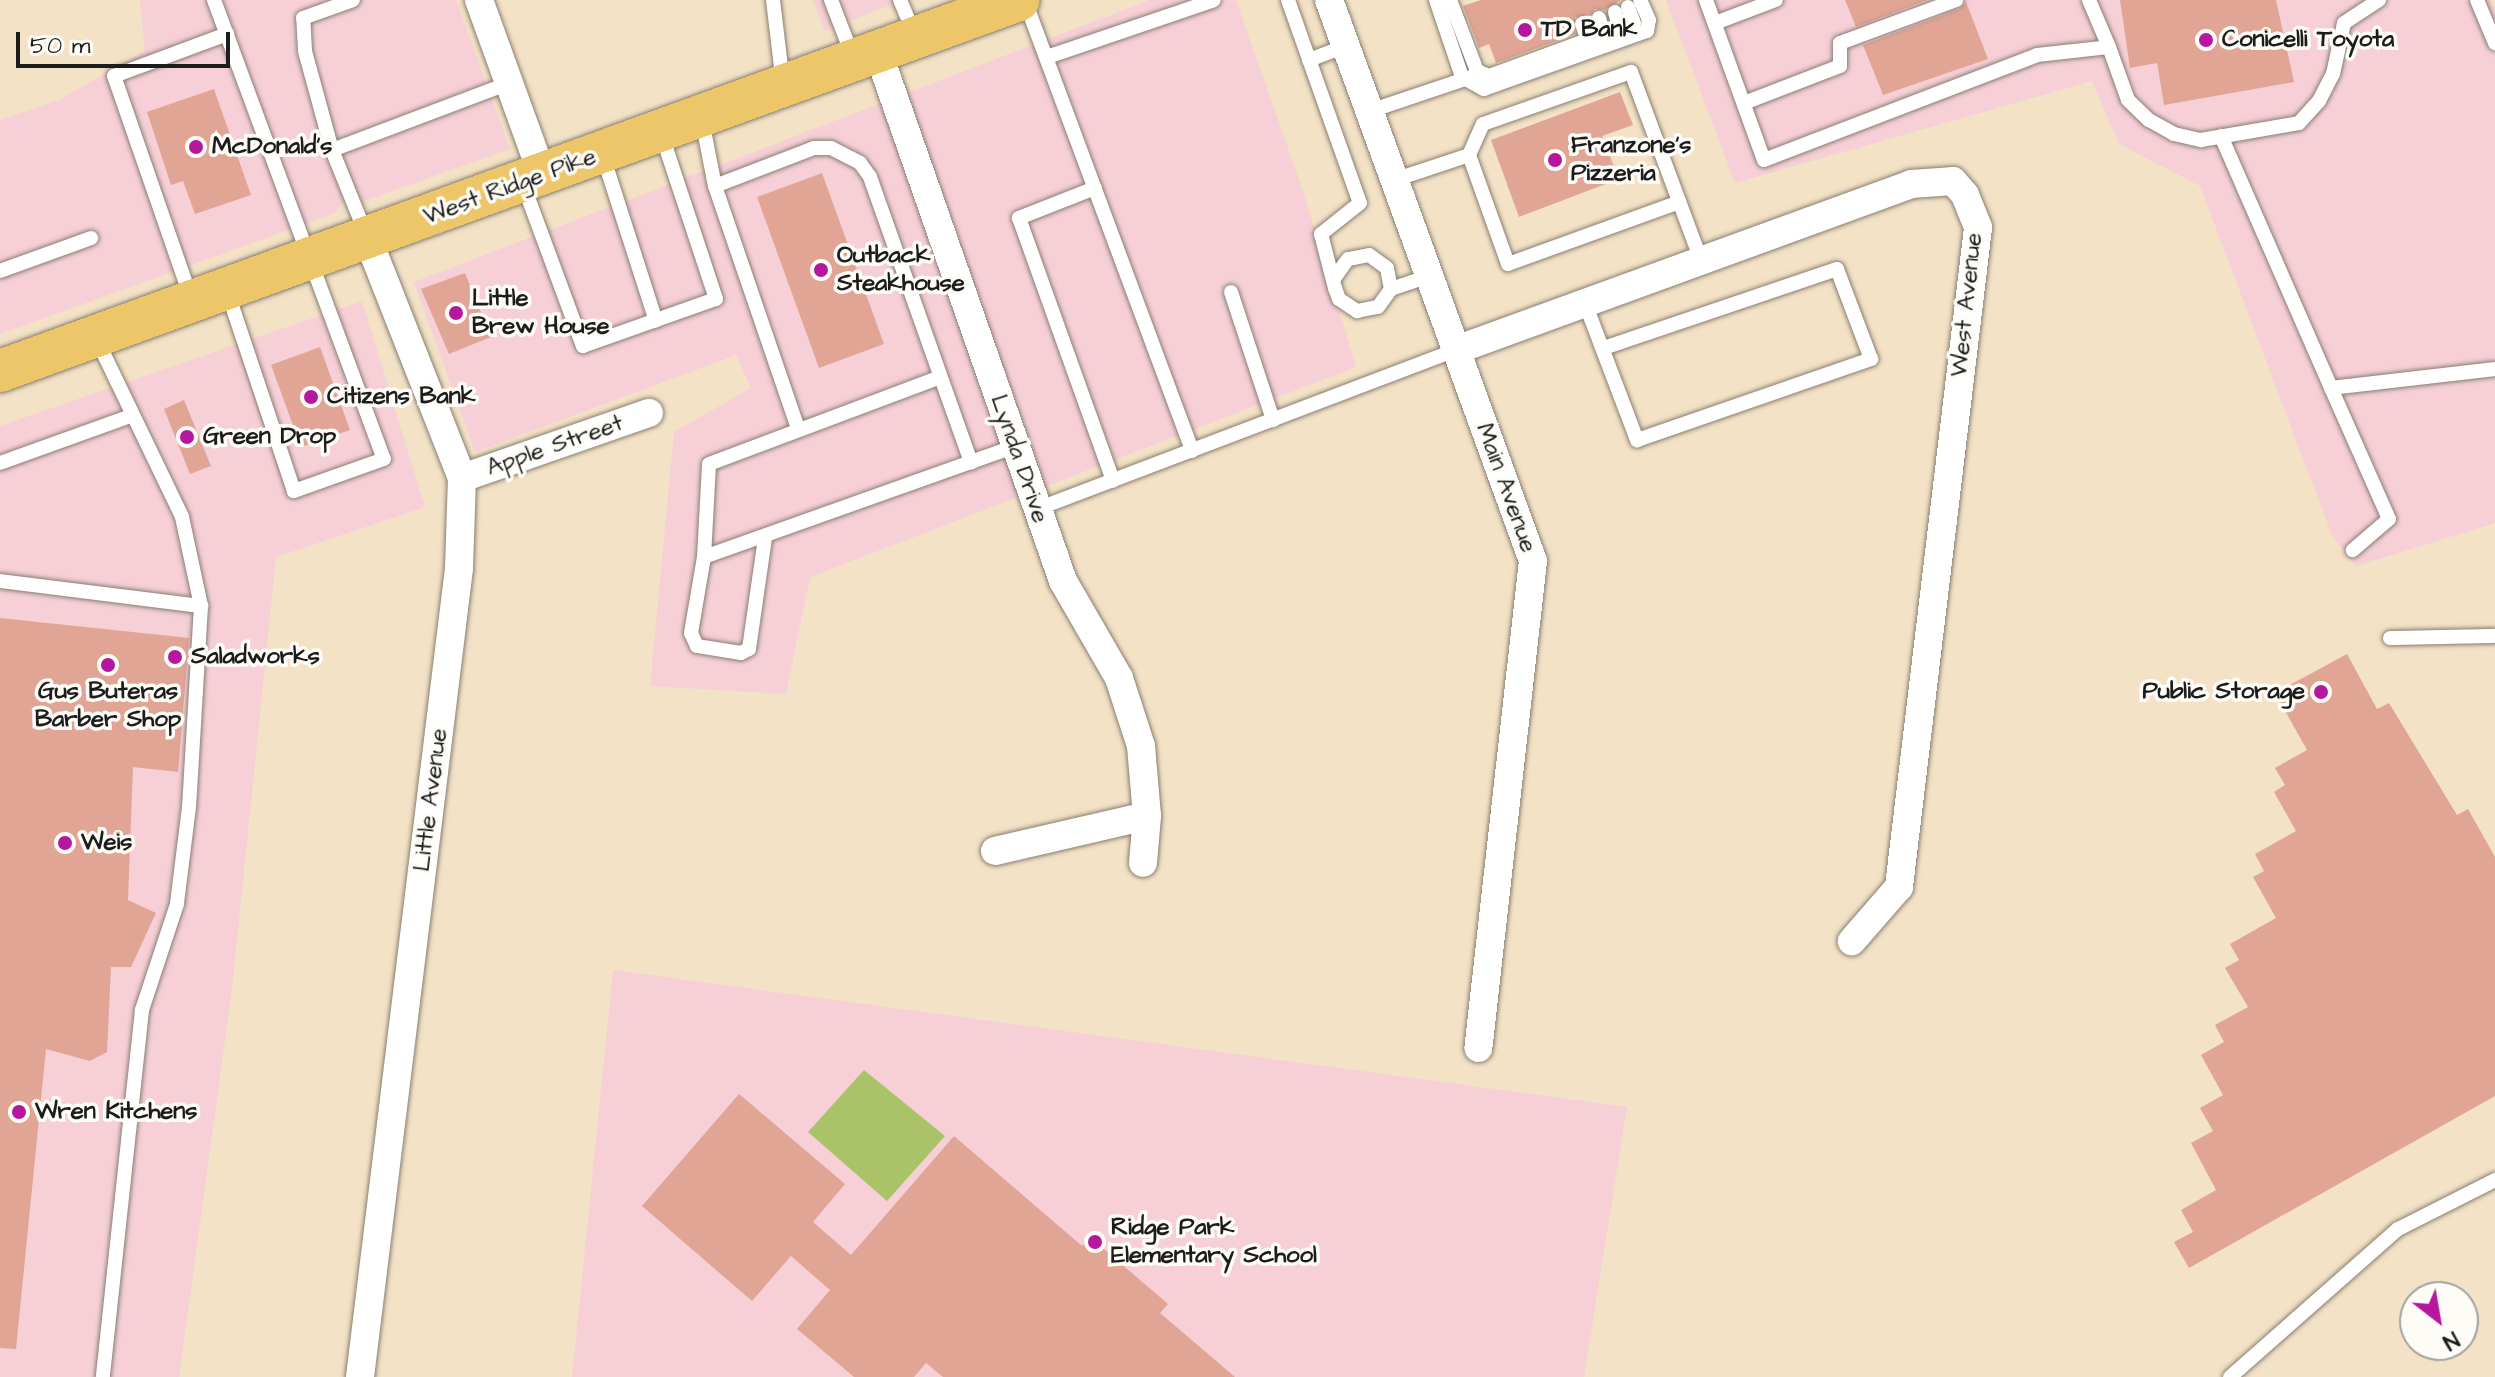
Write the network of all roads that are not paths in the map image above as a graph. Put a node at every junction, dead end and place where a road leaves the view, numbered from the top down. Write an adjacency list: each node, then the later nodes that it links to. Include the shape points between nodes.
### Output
1 (214, 0): 25 (lane)
2 (308, 0): 21 (lane)
3 (353, 0): 21 (lane)
4 (479, 0): 37 (street)
5 (773, 0): 38 (lane)
6 (831, 0): 32 (lane)
7 (900, 0): 27 (lane)
8 (1022, 0): 27 (main road, West Ridge Pike); 33 (lane)
9 (1214, 0): 33 (lane)
10 (1288, 0): 34 (lane)
11 (1329, 0): 30 (street, Main Avenue)
12 (1436, 0): 36 (lane)
13 (1450, 0): 35 (lane, via 1477,71)
14 (1706, 0): 23 (lane)
15 (1776, 0): 23 (lane)
16 (1956, 0): 39 (lane, via 1840,43 1840,66)
17 (2089, 0): 31 (lane)
18 (2379, 0): 43 (lane, via 2344,23 2333,74 2299,123)
19 (2477, 0): 29 (lane)
20 (1627, 6): 26 (lane, via 1634,23); 36 (lane, via 1649,20 1647,31 1484,89)
21 (303, 18): 44 (lane, via 305,51)
22 (1599, 18): 26 (lane)
23 (1715, 23): 39 (lane)
24 (1582, 24): 28 (lane)
25 (227, 34): 54 (lane); 61 (lane, via 114,76)
26 (1604, 35): 28 (lane)
27 (917, 39): 32 (main road, West Ridge Pike)
28 (1588, 40): 35 (lane)
29 (2495, 43)
30 (1346, 46): 34 (lane); 40 (street, Main Avenue)
31 (2109, 47): 39 (lane, via 2037,55 1764,160); 43 (lane, via 2128,100 2149,120 2174,134 2201,140)
32 (866, 57): 38 (main road, West Ridge Pike); 75 (street, Lynda Drive)
33 (1047, 57): 50 (lane)
34 (1309, 60): 58 (lane, via 1360,203 1321,234)
35 (1489, 76): 36 (lane)
36 (1462, 77): 40 (lane)
37 (509, 83): 44 (lane); 47 (street)
38 (783, 88): 41 (main road, West Ridge Pike)
39 (1744, 103)
40 (1370, 111): 48 (street, Main Avenue)
41 (701, 118): 42 (main road, West Ridge Pike); 49 (lane)
42 (661, 133): 45 (main road, West Ridge Pike); 63 (lane, via 716,299)
43 (2221, 136): 70 (lane)
44 (332, 150): 53 (lane)
45 (602, 153): 47 (main road, West Ridge Pike); 63 (lane)
46 (1469, 155): 48 (lane); 51 (lane, via 1508,264); 51 (lane, via 1483,124 1631,72)
47 (533, 180): 53 (main road, West Ridge Pike); 63 (lane, via 583,346)
48 (1394, 180): 57 (street, Main Avenue)
49 (715, 186): 69 (lane, via 814,148 831,148 860,163 870,177); 74 (lane)
50 (1095, 188): 76 (lane); 80 (lane, via 1019,218)
51 (1679, 202): 55 (lane)
52 (91, 238): 56 (lane)
53 (368, 239): 54 (main road, West Ridge Pike); 79 (street, Little Avenue)
54 (313, 260): 61 (main road, West Ridge Pike); 61 (lane, via 384,459 294,491)
55 (1701, 260): 62 (street, West Avenue); 92 (street, West Avenue, via 1911,184 1953,181 1965,195 1978,228 1899,887)
56 (0, 271)
57 (1429, 276): 59 (lane); 66 (street, Main Avenue)
58 (1335, 277): 59 (lane, via 1348,259 1369,255 1387,268); 59 (lane, via 1339,299 1357,311 1378,307)
59 (1391, 289)
60 (1231, 292): 73 (lane)
61 (210, 297): 64 (main road, West Ridge Pike)
62 (1585, 303): 65 (lane); 66 (street, West Avenue)
63 (656, 321)
64 (95, 336): 68 (main road, West Ridge Pike); 72 (lane)
65 (1604, 348): 65 (lane, via 1637,440 1871,359 1837,269)
66 (1456, 350): 73 (lane); 93 (street, Main Avenue, via 1533,561)
67 (2495, 369): 70 (lane)
68 (0, 371)
69 (940, 377): 74 (lane); 78 (lane)
70 (2331, 388): 83 (lane, via 2389,519)
71 (649, 413): 79 (street, Apple Street)
72 (133, 415): 77 (lane); 86 (lane, via 182,517)
73 (1273, 420): 76 (lane)
74 (798, 428): 84 (lane, via 709,464)
75 (1015, 446): 78 (lane); 81 (street, Lynda Drive)
76 (1192, 451): 80 (lane)
77 (0, 463)
78 (971, 463): 82 (lane)
79 (462, 478): 96 (street, Little Avenue, via 459,568)
80 (1113, 481): 81 (lane)
81 (1037, 509): 89 (street, Lynda Drive, via 1063,581 1119,678 1141,746)
82 (765, 538): 84 (lane); 84 (lane, via 752,640 741,653 692,642)
83 (2353, 550)
84 (704, 557)
85 (0, 581): 86 (lane)
86 (201, 606): 95 (lane, via 179,890 142,1010)
87 (2495, 636): 88 (lane)
88 (2390, 638)
89 (1147, 816): 90 (street); 91 (street, Lynda Drive)
90 (995, 851)
91 (1143, 863)
92 (1852, 941)
93 (1478, 1048)
94 (2495, 1180): 97 (lane, via 2398,1229)
95 (103, 1377)
96 (360, 1377)
97 (2230, 1377)

